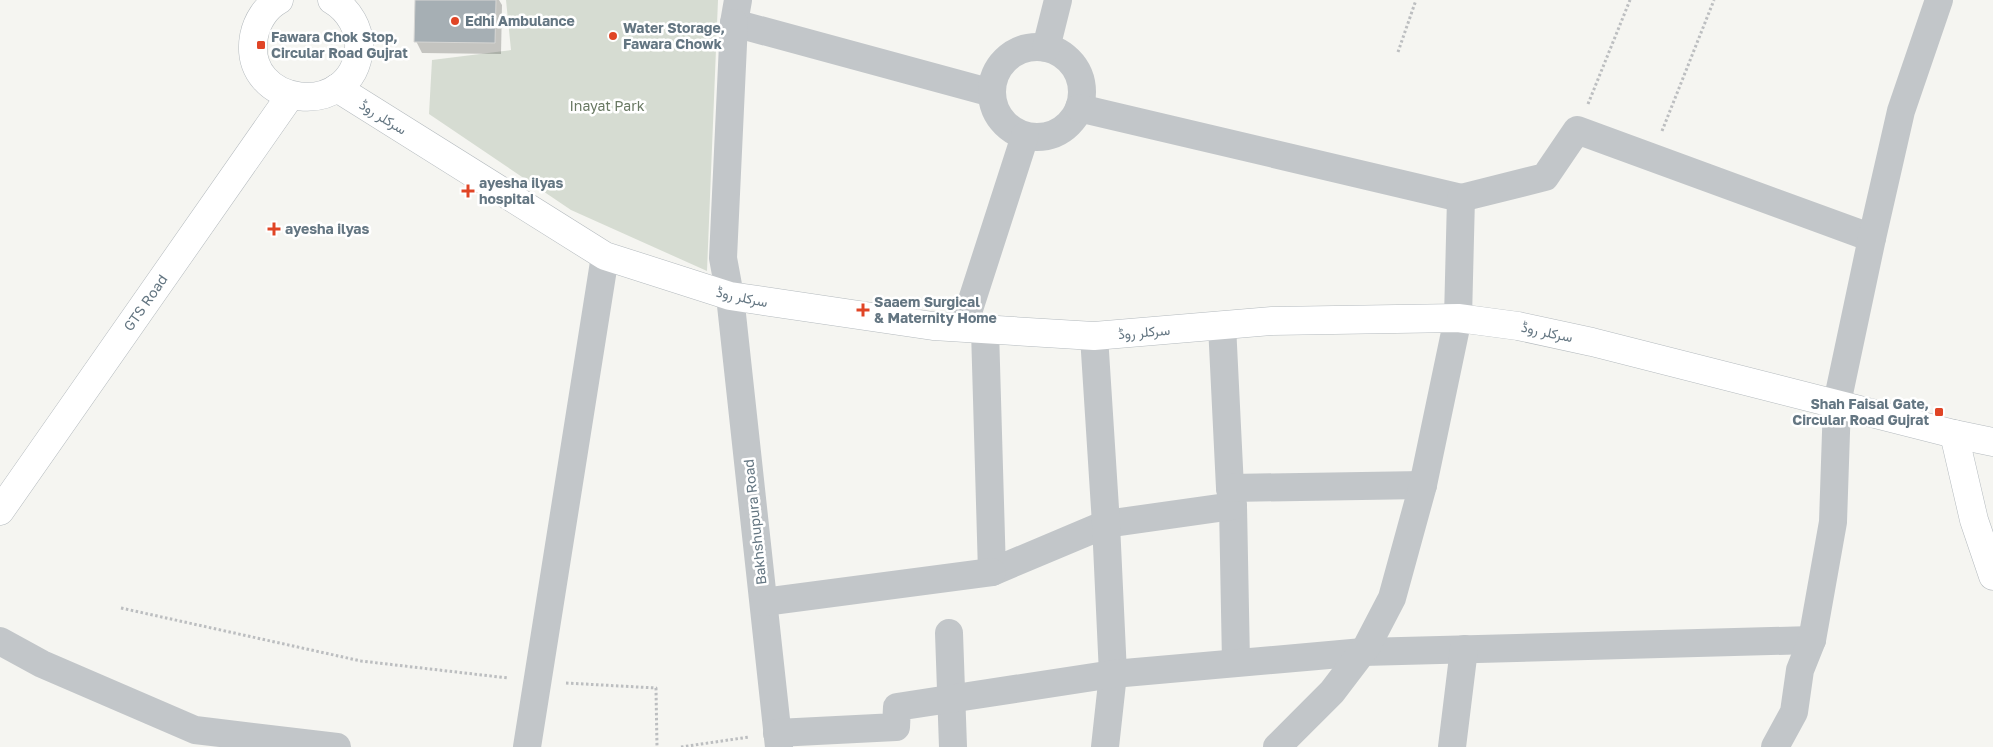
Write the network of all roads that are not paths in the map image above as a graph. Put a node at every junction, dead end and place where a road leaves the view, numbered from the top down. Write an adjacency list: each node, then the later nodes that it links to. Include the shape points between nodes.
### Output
1 (280, 0): 9 (street, via 264,13 256,28 253,44 255,61 263,76)
2 (1058, 0): 6 (street)
3 (1940, 0): 13 (street, via 1901,111)
4 (341, 1): 7 (street, via 357,30 359,47 349,77)
5 (736, 12): 8 (street); 15 (street, Bakhshupura Road, via 723,258)
6 (1046, 48): 8 (street, via 1030,48 1015,53 999,68); 10 (street, via 1064,56 1075,68 1081,82)
7 (337, 88): 9 (street, via 323,96); 14 (street, سرکلر روڈ)
8 (992, 94): 11 (street, via 995,109 1003,122)
9 (290, 96): 25 (street, GTS Road)
10 (1080, 108): 11 (street, via 1068,125 1055,134); 12 (street)
11 (1025, 136): 18 (street)
12 (1461, 198): 13 (street, via 1546,176 1577,130); 16 (street)
13 (1872, 238): 20 (street)
14 (605, 256): 15 (street, سرکلر روڈ); 41 (street)
15 (730, 296): 18 (street, سرکلر روڈ, via 821,311); 29 (street, Bakhshupura Road)
16 (1458, 318): 17 (street, سرکلر روڈ, via 1272,320); 20 (street, سرکلر روڈ, via 1574,338); 23 (street)
17 (1222, 325): 19 (street, سرکلر روڈ); 24 (street)
18 (974, 329): 19 (street, سرکلر روڈ); 27 (street)
19 (1094, 336): 26 (street)
20 (1837, 403): 21 (street, سرکلر روڈ); 31 (street, via 1833,522)
21 (1954, 434): 22 (street, سرکلر روڈ); 28 (street, via 1974,520)
22 (1993, 442)
23 (1423, 485): 24 (street); 34 (street, via 1392,598)
24 (1231, 497): 26 (street); 35 (street)
25 (0, 511)
26 (1106, 524): 27 (street); 36 (street)
27 (992, 572): 29 (street)
28 (1993, 576)
29 (764, 602): 39 (street, Bakhshupura Road)
30 (949, 633): 37 (street)
31 (1812, 640): 33 (street); 46 (street, via 1800,670 1794,712)
32 (0, 641): 38 (street)
33 (1464, 649): 34 (street); 45 (street)
34 (1363, 652): 35 (street); 44 (street, via 1332,692)
35 (1236, 662): 36 (street)
36 (1113, 674): 37 (street); 43 (street)
37 (951, 699): 39 (street, via 897,707 896,727); 42 (street)
38 (192, 738): 40 (street)
39 (778, 740)
40 (337, 747)
41 (528, 747)
42 (953, 747)
43 (1104, 747)
44 (1278, 747)
45 (1452, 747)
46 (1775, 747)

